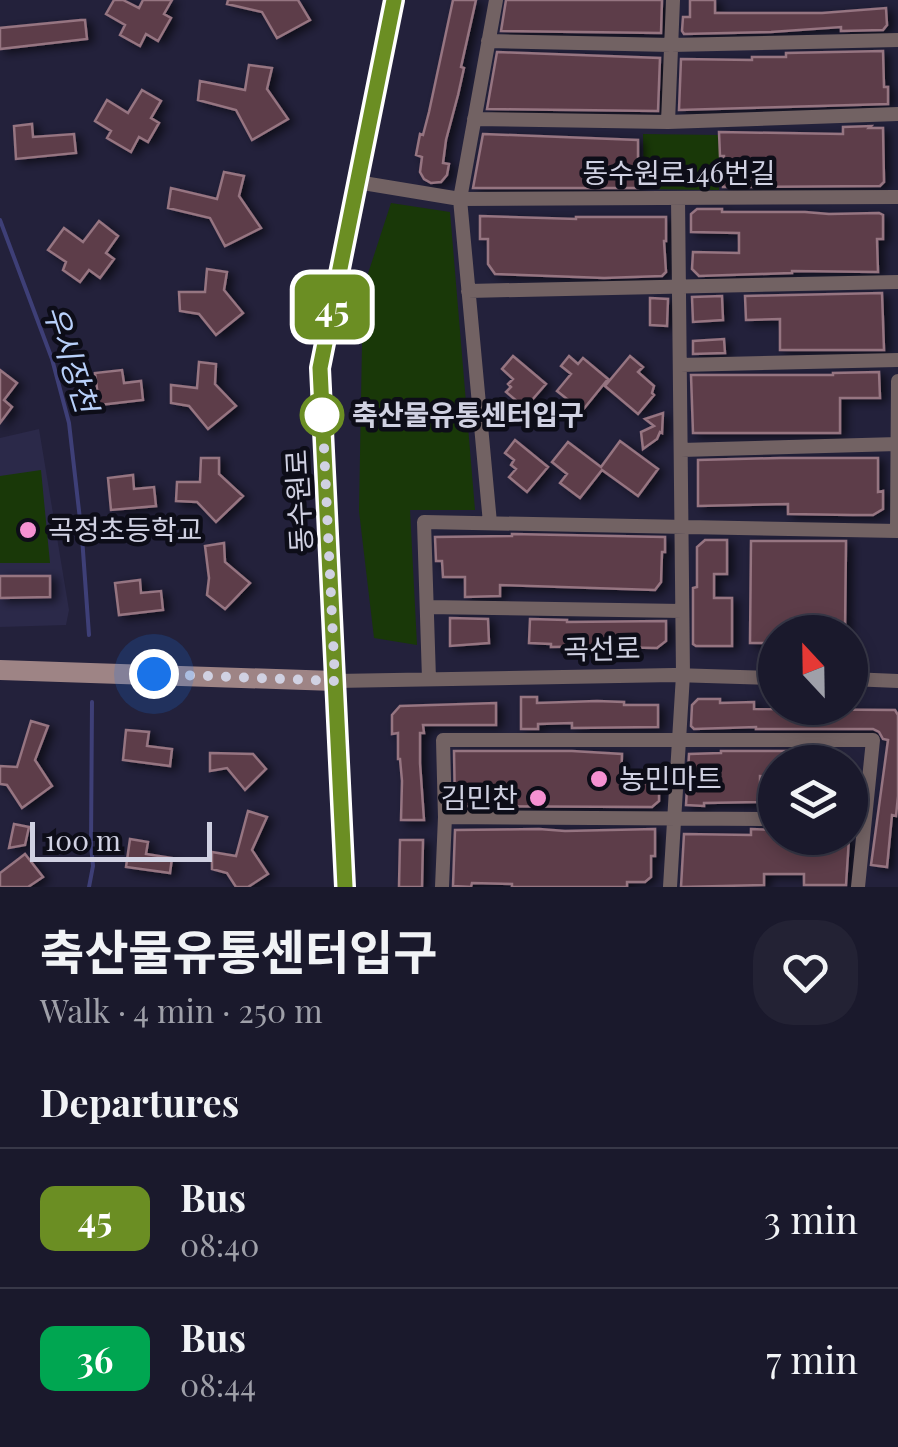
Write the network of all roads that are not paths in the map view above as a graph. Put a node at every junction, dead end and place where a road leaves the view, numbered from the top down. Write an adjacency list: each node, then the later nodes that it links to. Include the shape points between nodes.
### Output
1 (394, 0): 10 (main road, 동수원로)
2 (496, 0): 5 (street)
3 (673, 0): 6 (street)
4 (898, 40): 6 (street)
5 (488, 41): 6 (street); 8 (street)
6 (671, 45): 9 (street)
7 (898, 114): 9 (street, 동수원로146번길)
8 (474, 119): 9 (street, 동수원로146번길); 13 (street)
9 (668, 122)
10 (357, 182): 13 (street, 동수원로146번길); 33 (main road, 동수원로, via 320,368)
11 (898, 197): 12 (street, 동수원로146번길)
12 (678, 198): 13 (street, 동수원로146번길); 15 (street)
13 (460, 199): 16 (street)
14 (898, 282): 15 (street)
15 (679, 286): 16 (street); 18 (street)
16 (468, 290): 22 (street)
17 (898, 360): 18 (street)
18 (680, 366): 21 (street)
19 (898, 380): 20 (street)
20 (898, 444): 21 (street); 24 (street)
21 (680, 450): 23 (street)
22 (490, 523): 23 (street); 25 (street, via 424,522)
23 (681, 527): 24 (street); 26 (street)
24 (897, 531)
25 (426, 607): 26 (street); 30 (street)
26 (682, 611): 28 (street)
27 (0, 670): 33 (main road, 곡선로)
28 (683, 676): 29 (street, 곡선로); 30 (street, 곡선로); 34 (street)
29 (758, 678)
30 (429, 679): 33 (street, 곡선로)
31 (868, 679): 32 (street)
32 (898, 680)
33 (335, 681): 40 (main road, 동수원로)
34 (679, 740): 35 (street, via 873,740); 36 (street, via 444,740); 37 (street)
35 (868, 765)
36 (446, 818): 37 (street); 41 (street)
37 (674, 819): 38 (street); 42 (street)
38 (758, 819)
39 (858, 855): 43 (street)
40 (345, 887)
41 (442, 887)
42 (670, 887)
43 (858, 887)

